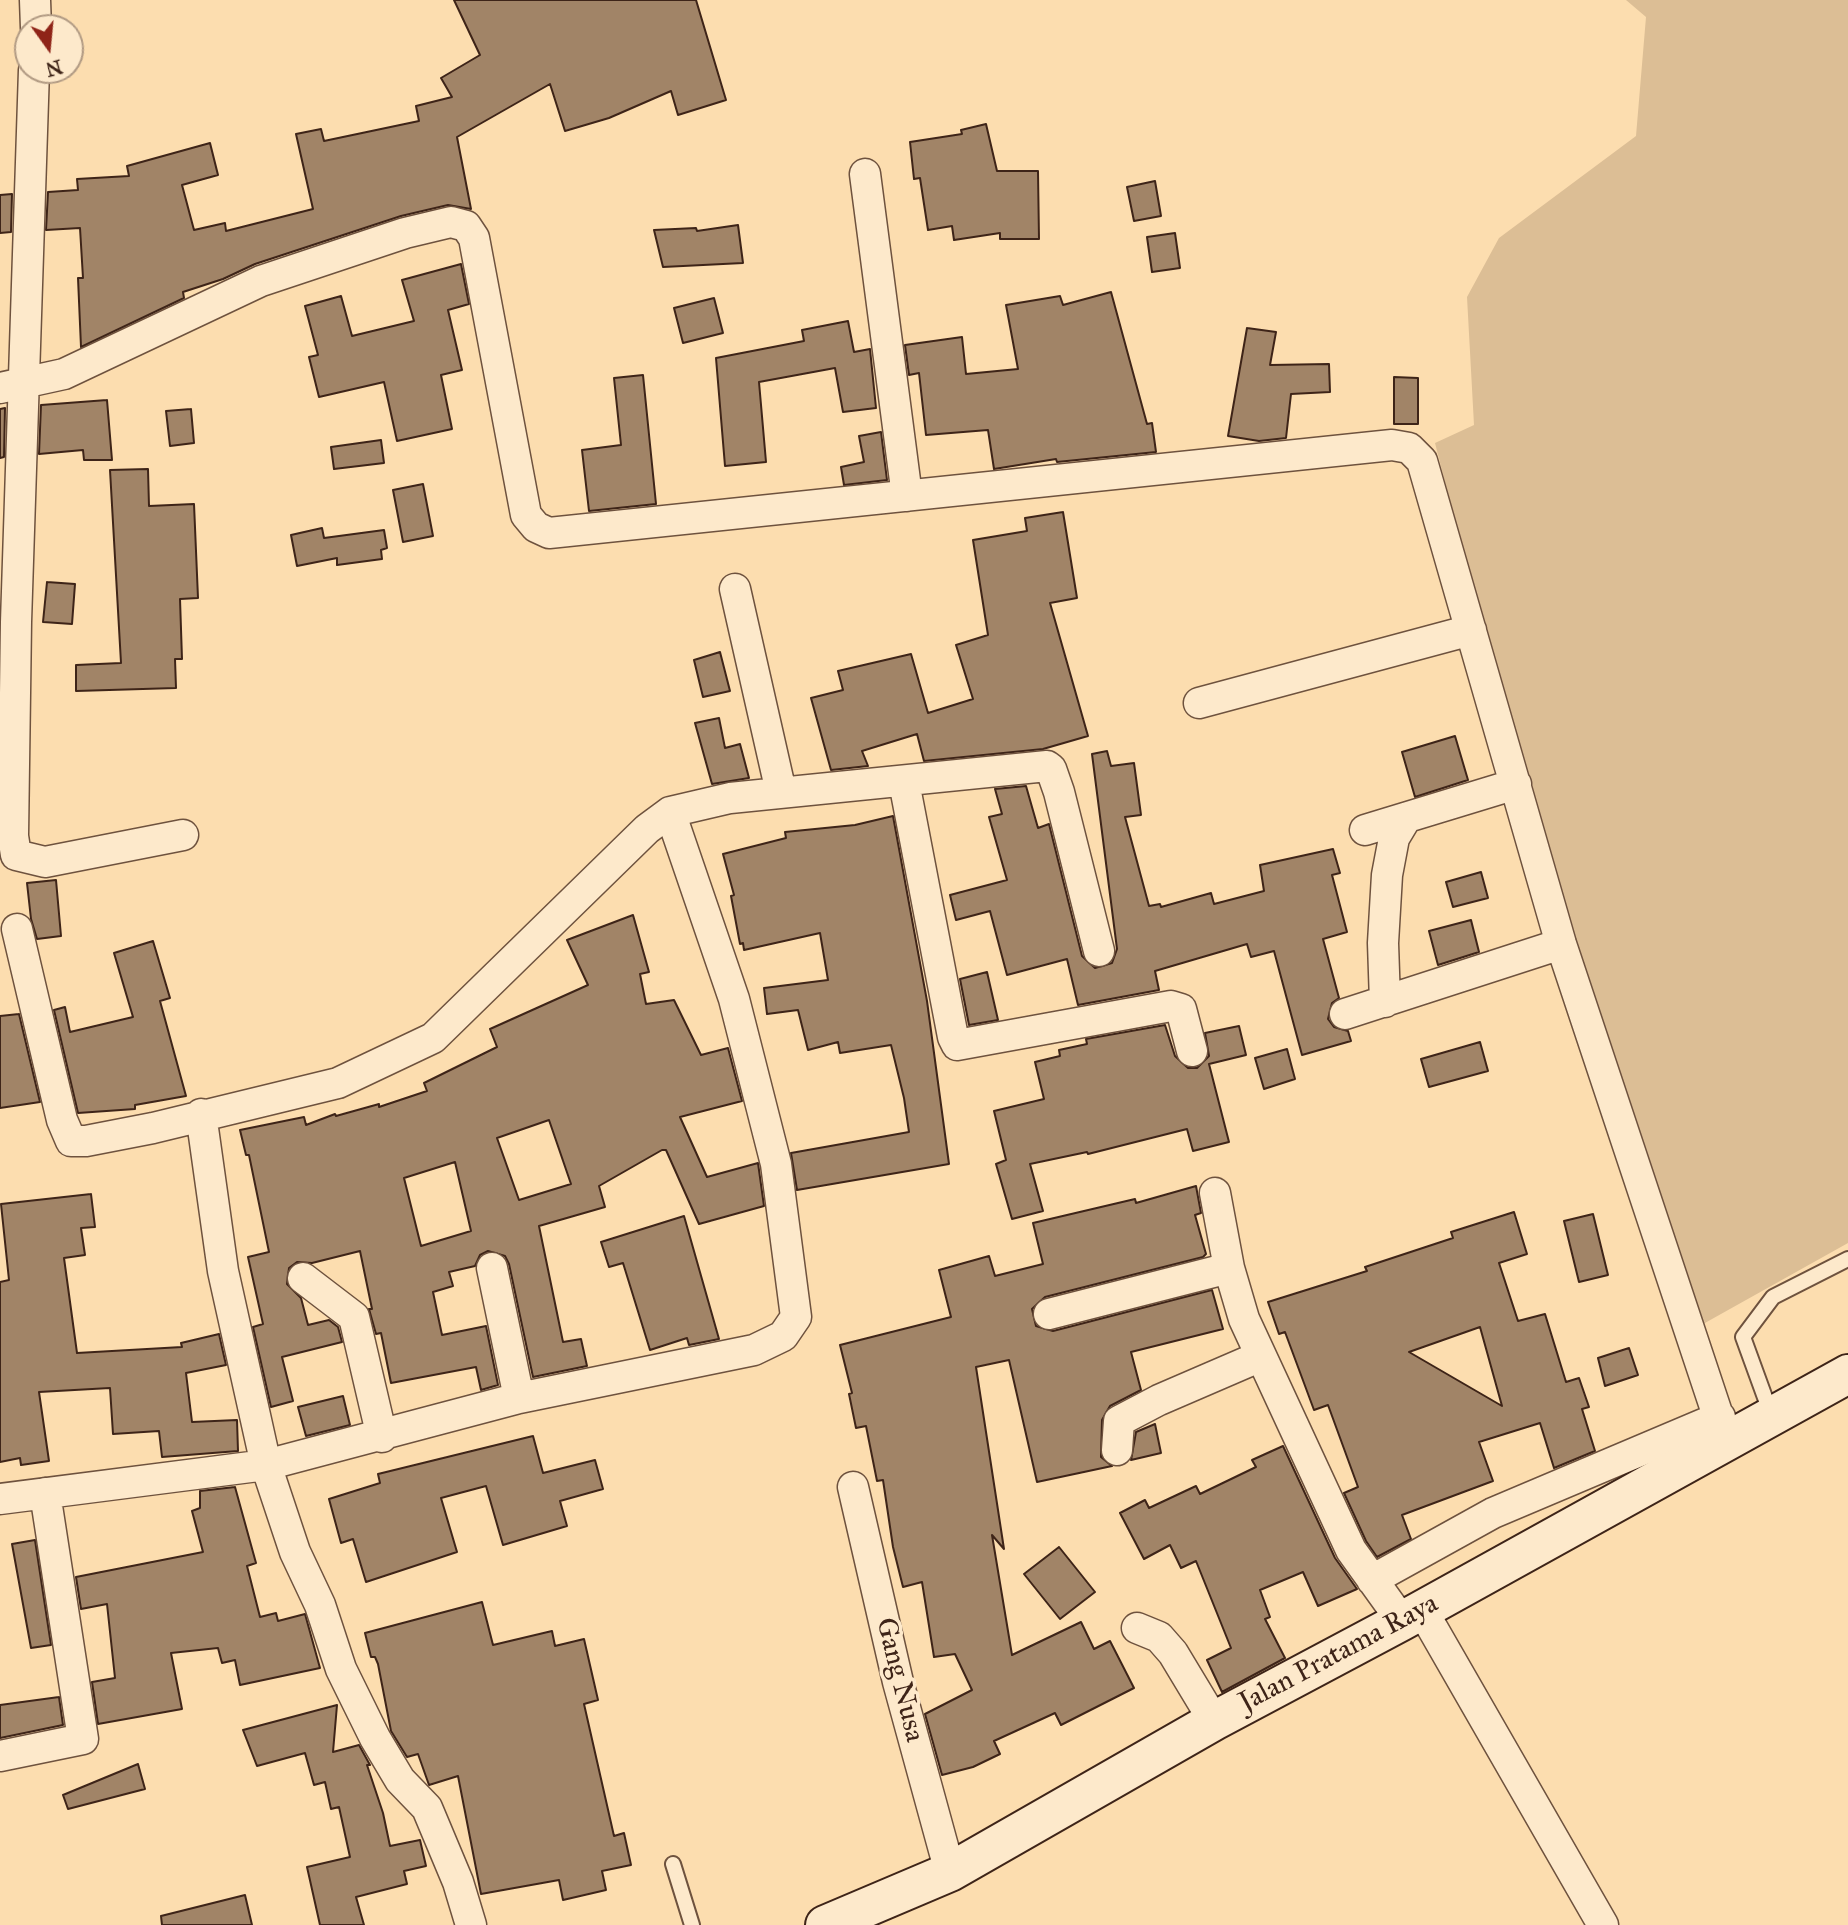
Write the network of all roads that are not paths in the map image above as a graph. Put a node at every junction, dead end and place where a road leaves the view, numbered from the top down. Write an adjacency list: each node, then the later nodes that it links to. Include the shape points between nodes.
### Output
1 (33, 84): 3 (street)
2 (865, 174): 4 (street)
3 (13, 387): 4 (street, via 64,374 261,282 451,222 466,226 474,238 526,515 536,527 549,533 585,531); 6 (street)
4 (906, 496): 7 (street, via 1379,446 1409,448 1422,461)
5 (736, 589): 11 (street)
6 (8, 623): 15 (street, via 16,855 45,862)
7 (1471, 630): 8 (street); 10 (street)
8 (1199, 703)
9 (904, 782): 11 (street); 18 (street, via 1042,764 1049,767); 21 (street, via 957,1045 1171,1006 1181,1009)
10 (1516, 784): 13 (street); 17 (street)
11 (781, 792): 12 (street)
12 (670, 812): 22 (street, via 647,829 433,1038 338,1083); 33 (street, via 734,999 773,1151 796,1317 783,1336 754,1350)
13 (1406, 818): 14 (street); 19 (street, via 1394,838 1387,875)
14 (1365, 830)
15 (183, 835)
16 (17, 929): 22 (street, via 62,1120 71,1141 152,1128)
17 (1562, 944): 19 (street); 35 (street)
18 (1099, 951)
19 (1385, 1002): 20 (street)
20 (1345, 1014)
21 (1192, 1051)
22 (201, 1114): 38 (street, via 223,1271)
23 (1215, 1193): 26 (street)
24 (1848, 1259): 27 (lane)
25 (492, 1268): 33 (street)
26 (1229, 1268): 30 (street); 31 (street)
27 (1829, 1269): 28 (lane); 34 (lane, via 1773,1297 1743,1336)
28 (1848, 1270)
29 (303, 1278): 36 (street, via 354,1317)
30 (1049, 1314)
31 (1261, 1356): 37 (street, via 1119,1421); 42 (street, via 1351,1550)
32 (1848, 1374): 34 (main road, Jalan Pratama Raya)
33 (519, 1398): 36 (street)
34 (1772, 1418): 35 (main road, Jalan Pratama Raya)
35 (1723, 1430): 42 (street, via 1493,1513); 43 (main road, Jalan Pratama Raya)
36 (382, 1437): 38 (street)
37 (1117, 1450)
38 (266, 1465): 40 (street); 49 (street, via 341,1669 394,1769 427,1808)
39 (853, 1487): 48 (street, Gang Nusa, via 898,1682)
40 (45, 1493): 41 (street); 46 (street, via 83,1739)
41 (0, 1499)
42 (1372, 1580): 43 (street)
43 (1412, 1616): 45 (main road, Jalan Pratama Raya); 52 (street)
44 (1137, 1628): 45 (street, via 1159,1637 1173,1653)
45 (1214, 1721): 48 (main road, Jalan Pratama Raya)
46 (0, 1756)
47 (673, 1864): 50 (lane)
48 (950, 1872): 51 (main road, Jalan Pratama Raya)
49 (471, 1925)
50 (692, 1925)
51 (825, 1925)
52 (1603, 1925)

